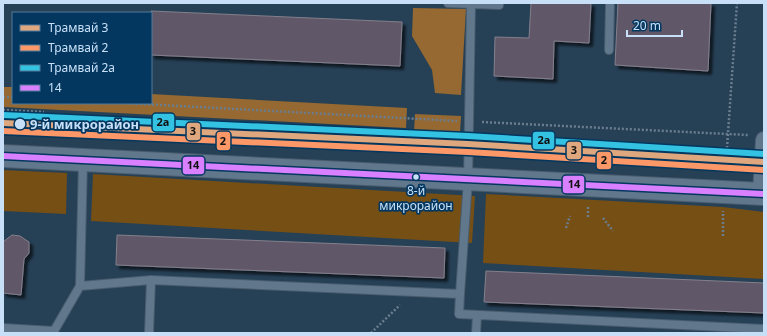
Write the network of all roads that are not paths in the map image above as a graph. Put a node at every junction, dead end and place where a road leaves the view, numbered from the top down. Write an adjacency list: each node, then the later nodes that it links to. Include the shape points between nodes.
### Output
1 (448, 3): 4 (lane)
2 (499, 3): 4 (lane)
3 (610, 3): 5 (lane)
4 (471, 4): 9 (lane)
5 (609, 50)
6 (757, 138): 10 (street)
7 (3, 156): 8 (main road)
8 (83, 160): 9 (main road); 12 (lane)
9 (468, 180): 10 (main road); 13 (lane)
10 (762, 194)
11 (151, 280): 12 (lane); 13 (lane); 17 (lane)
12 (80, 286): 15 (lane, via 54,331)
13 (460, 294): 14 (lane, via 459,314)
14 (477, 315): 16 (lane); 18 (lane)
15 (3, 328)
16 (764, 329)
17 (149, 333)
18 (476, 333)

